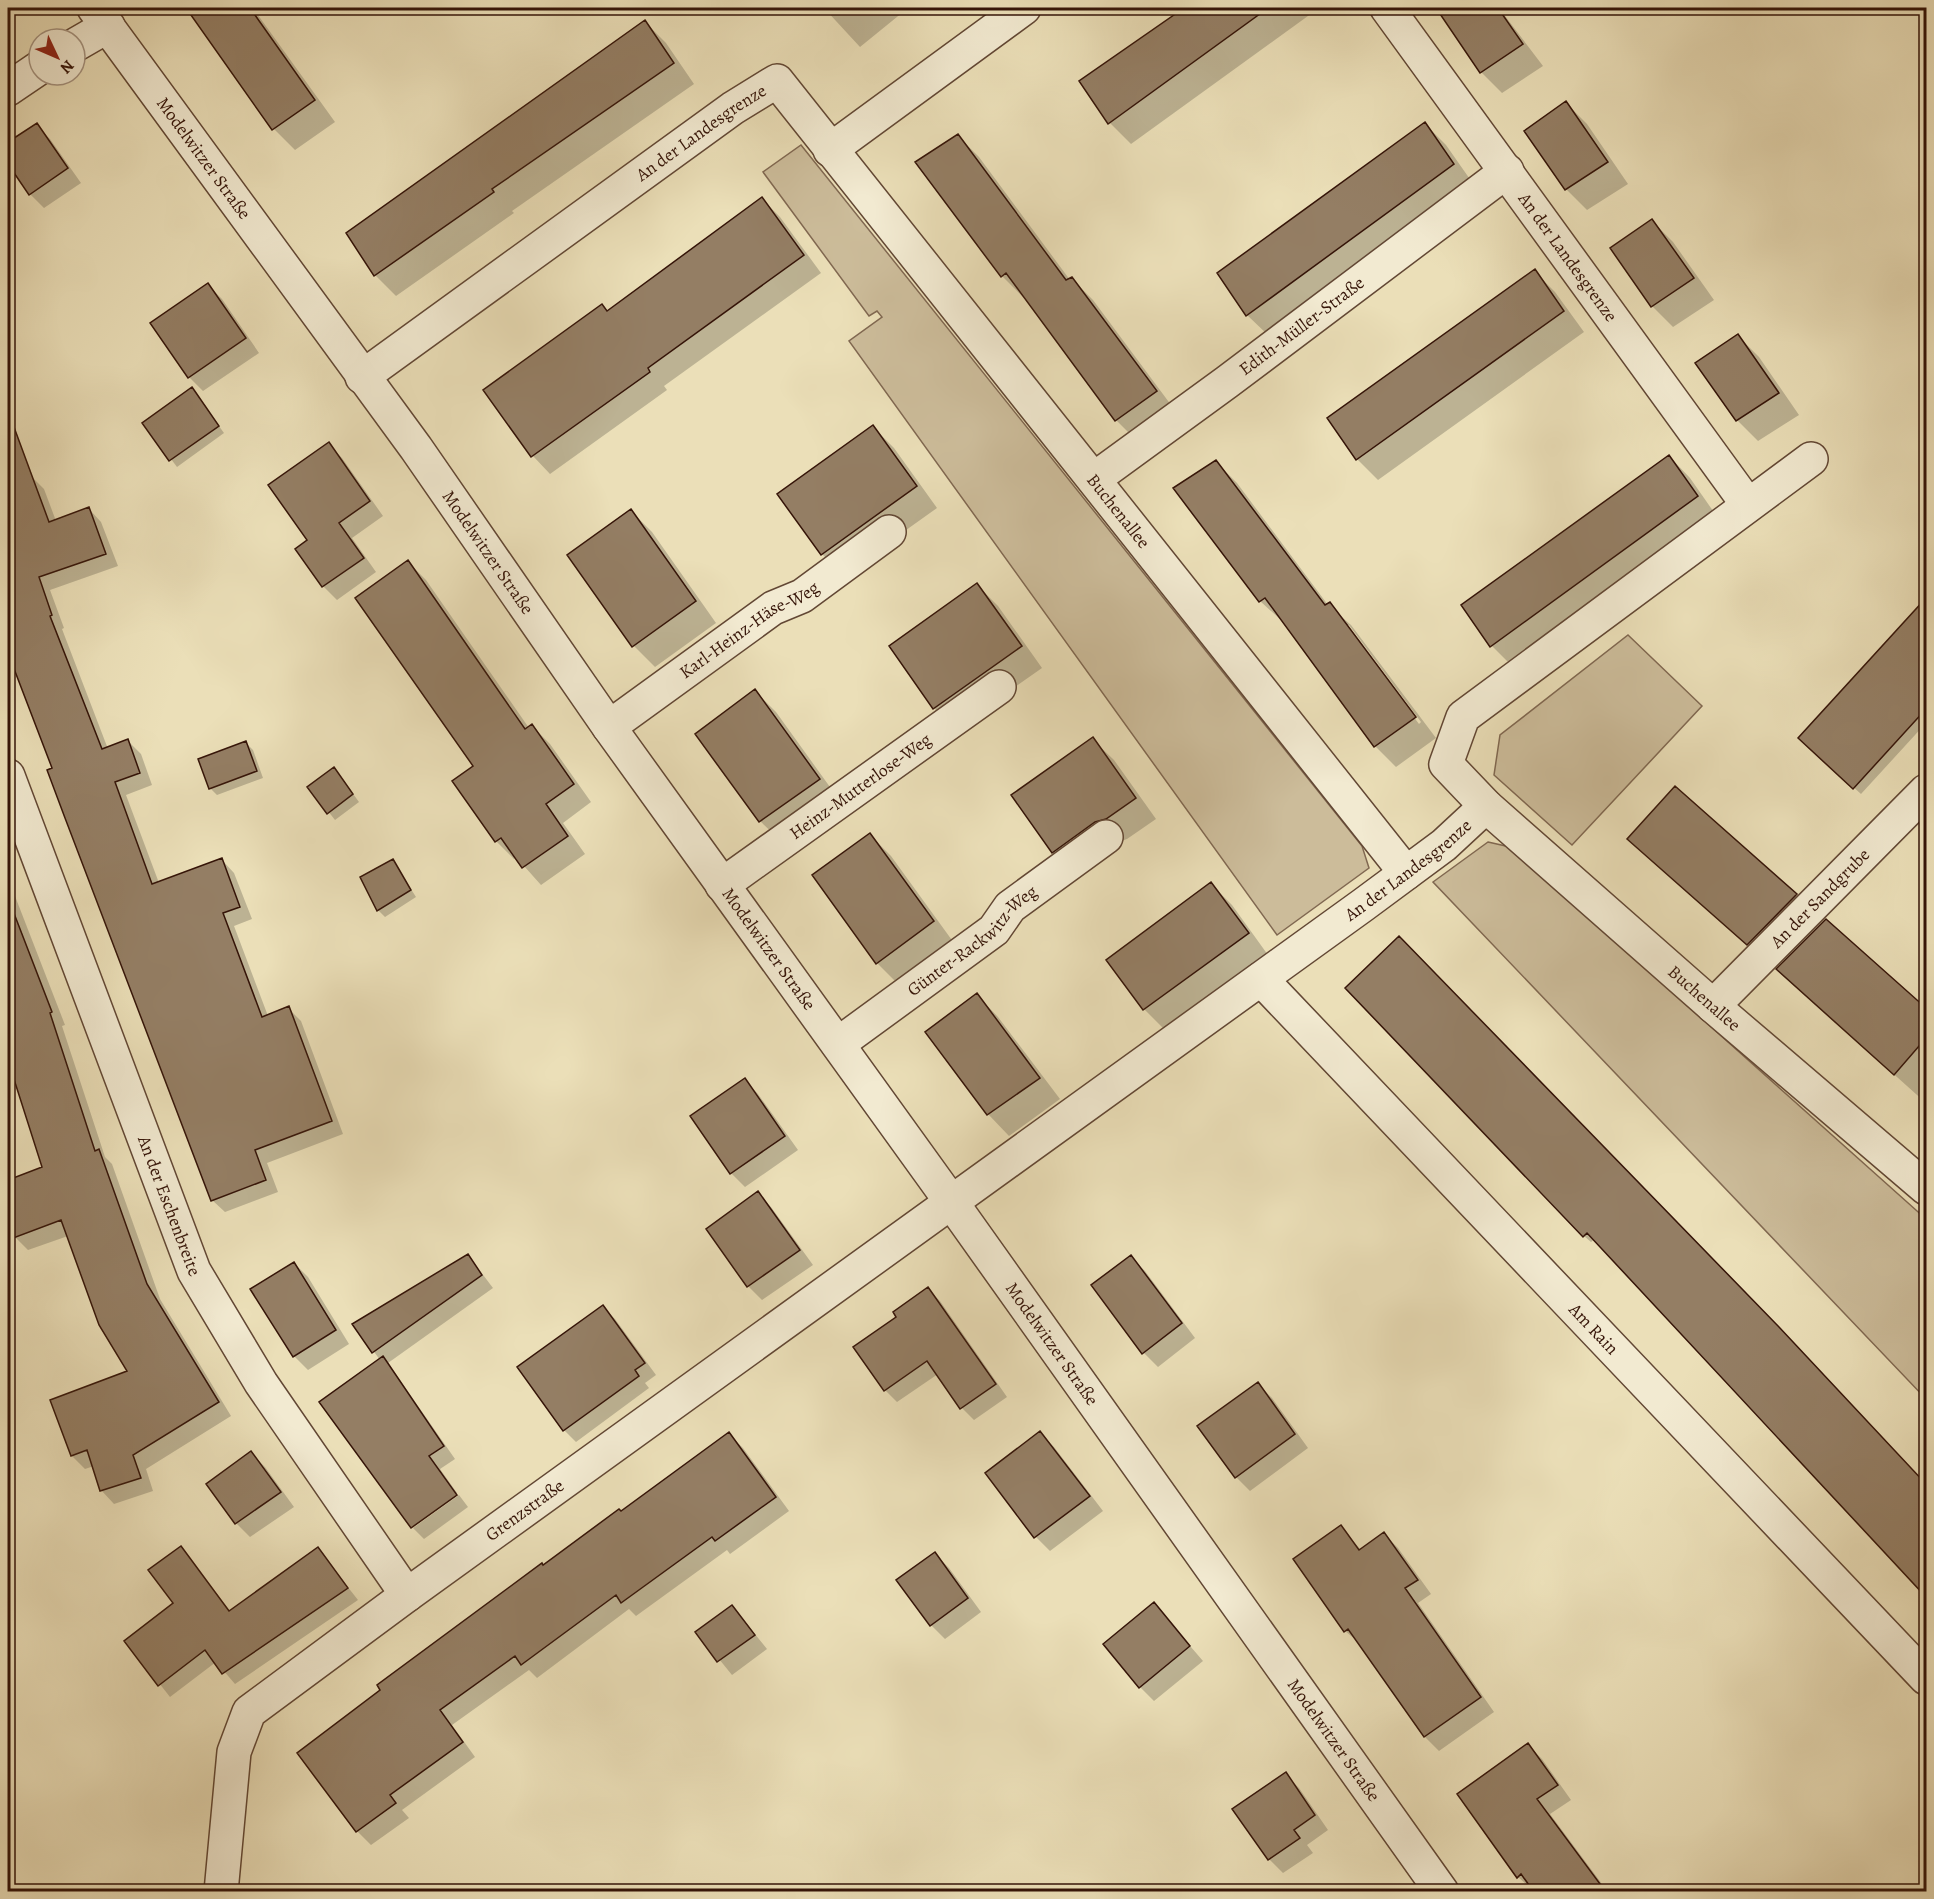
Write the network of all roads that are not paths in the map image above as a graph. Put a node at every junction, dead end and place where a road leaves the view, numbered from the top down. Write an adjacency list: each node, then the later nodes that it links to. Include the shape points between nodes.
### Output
1 (1024, 8): 7 (street)
2 (1387, 8): 8 (street, An der Landesgrenze)
3 (101, 17): 4 (street); 9 (street, Modelwitzer Straße)
4 (87, 32)
5 (27, 76): 6 (street)
6 (8, 89)
7 (830, 150): 9 (street, An der Landesgrenze, via 777,81 733,108); 11 (street, Buchenallee)
8 (1507, 171): 11 (street, Edith-Müller-Straße); 12 (street, An der Landesgrenze)
9 (362, 377): 15 (street, Modelwitzer Straße, via 416,448)
10 (1811, 459): 12 (street, An der Landesgrenze)
11 (1094, 479): 20 (street, Buchenallee)
12 (1748, 505): 18 (street, An der Landesgrenze, via 1463,717 1446,764)
13 (889, 532): 15 (street, Karl-Heinz-Häse-Weg, via 802,596 773,608)
14 (999, 687): 21 (street, Heinz-Mutterlose-Weg)
15 (609, 727): 21 (street, Modelwitzer Straße)
16 (8, 776): 27 (street, An der Eschenbreite, via 195,1271 261,1383)
17 (1926, 791): 23 (street, An der Sandgrube)
18 (1485, 806): 20 (street, An der Landesgrenze, via 1444,845); 23 (street, Buchenallee)
19 (1106, 837): 24 (street, Günter-Rackwitz-Weg, via 1010,907 994,930)
20 (1406, 873): 22 (street, An der Landesgrenze)
21 (722, 885): 24 (street, Modelwitzer Straße)
22 (1261, 979): 26 (street, An der Landesgrenze); 28 (street, Am Rain)
23 (1713, 1006): 25 (street, Buchenallee)
24 (838, 1044): 26 (street, Modelwitzer Straße)
25 (1926, 1188)
26 (952, 1203): 27 (street, Grenzstraße); 30 (street, Modelwitzer Straße)
27 (407, 1595): 29 (street, Grenzstraße, via 249,1712 234,1752)
28 (1926, 1678)
29 (221, 1892)
30 (1442, 1892)

